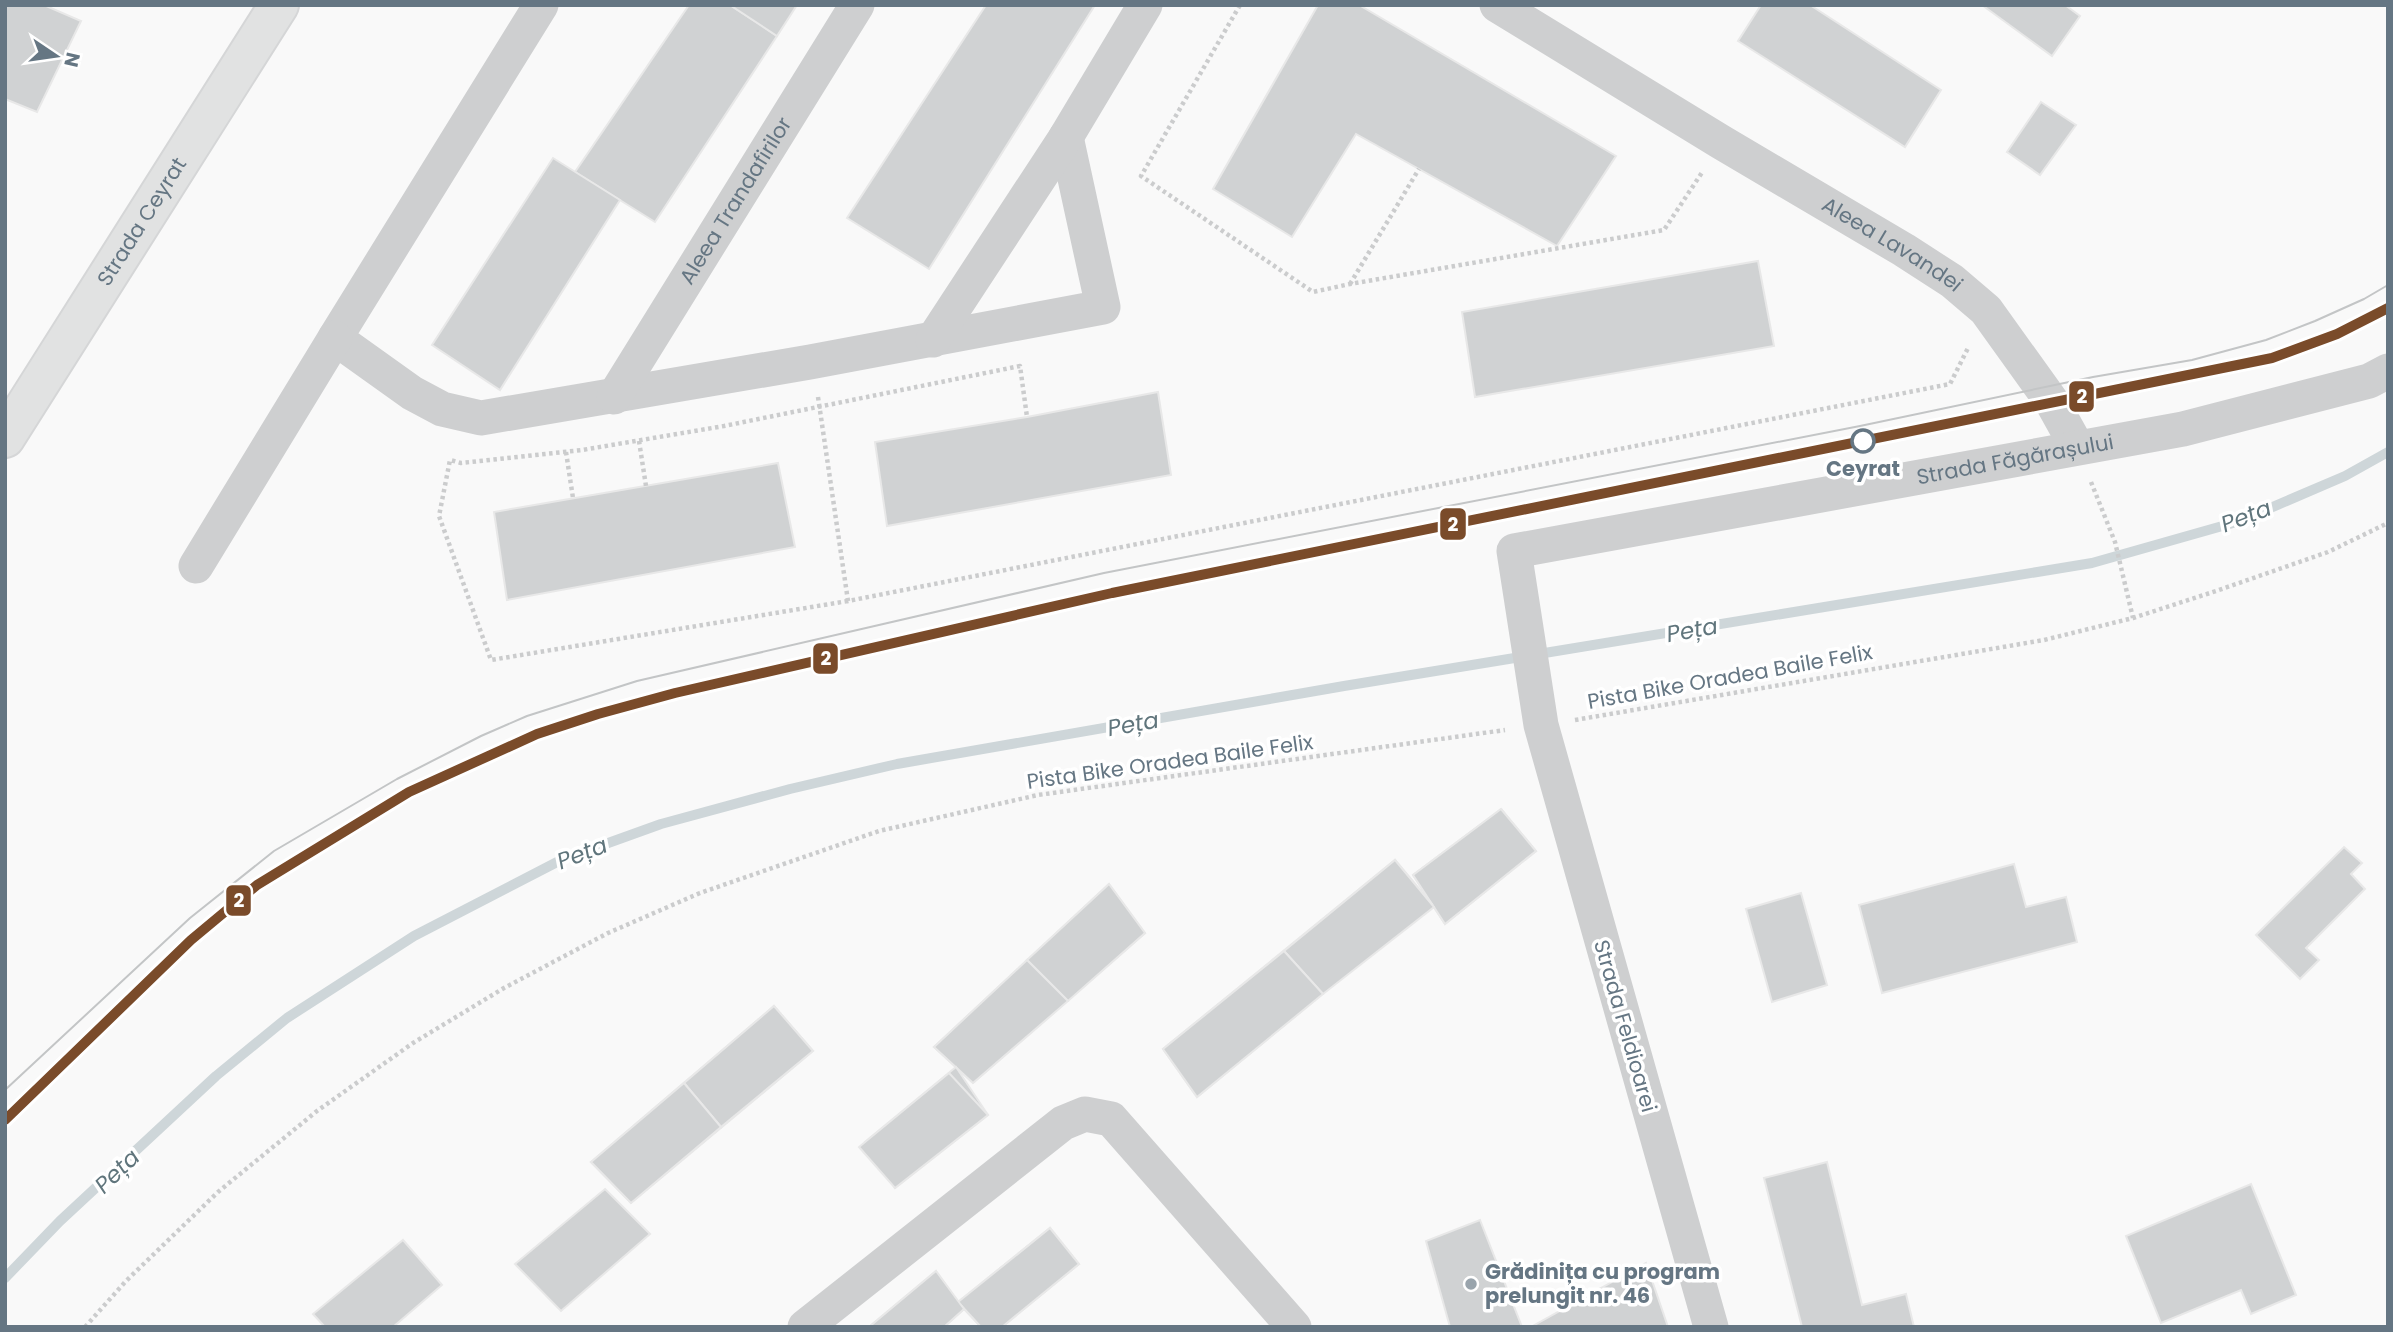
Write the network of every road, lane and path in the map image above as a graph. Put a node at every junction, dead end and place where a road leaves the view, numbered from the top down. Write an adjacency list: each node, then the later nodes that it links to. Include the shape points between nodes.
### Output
1 (279, 5): 19 (main road, Strada Ceyrat)
2 (541, 5): 12 (street)
3 (857, 5): 16 (street, Aleea Trandafirilor)
4 (1145, 5): 7 (street)
5 (1240, 5): 10 (path, via 1141,176 1313,292)
6 (1497, 5): 8 (street, Aleea Lavandei)
7 (1066, 137): 13 (street); 13 (street, via 1103,307)
8 (1721, 142): 10 (path, via 1664,230); 11 (street, Aleea Lavandei, via 1904,250)
9 (1419, 169): 10 (path)
10 (1350, 284)
11 (1986, 310): 21 (street, Aleea Lavandei, via 2052,402); 28 (path, via 1950,384)
12 (335, 338): 16 (street, via 412,393 442,409 481,418); 27 (street)
13 (933, 340): 14 (street)
14 (810, 362): 16 (street); 17 (path)
15 (2388, 371): 21 (street, Strada Făgărașului, via 2369,381 2183,429)
16 (614, 397)
17 (820, 407): 18 (path, via 1020,366); 20 (path); 28 (path)
18 (1027, 417)
19 (5, 438)
20 (639, 441): 22 (path); 23 (path)
21 (2077, 447): 26 (street, Strada Făgărașului); 29 (path, via 2115,542)
22 (566, 452): 24 (path); 28 (path, via 461,463 450,460 439,516 491,660)
23 (646, 486)
24 (573, 498)
25 (2388, 523): 29 (path, Pista Bike Oradea Baile Felix, via 2328,552)
26 (1516, 560): 30 (street, Strada Feldioarei)
27 (196, 566)
28 (848, 601)
29 (2133, 618): 30 (path, Pista Bike Oradea Baile Felix, via 2044,640)
30 (1540, 718): 31 (path, Pista Bike Oradea Baile Felix, via 1038,795 879,831 700,892 608,933 504,988 317,1111 218,1192); 34 (street, Strada Feldioarei)
31 (85, 1327)
32 (805, 1327): 33 (street, via 1063,1123 1085,1114 1111,1119)
33 (1294, 1327)
34 (1711, 1327)

